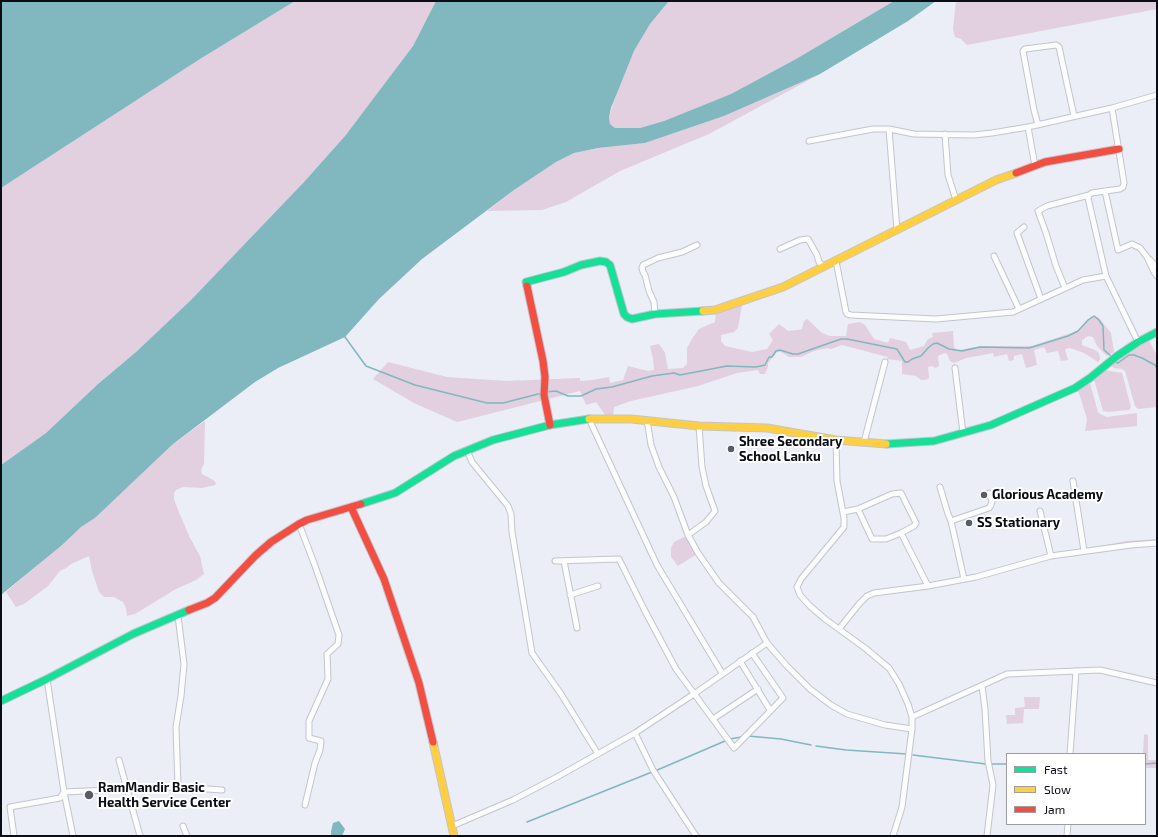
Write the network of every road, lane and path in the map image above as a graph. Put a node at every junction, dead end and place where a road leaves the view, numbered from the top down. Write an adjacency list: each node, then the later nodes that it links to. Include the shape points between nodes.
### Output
1 (1157, 95): 2 (street)
2 (1112, 108): 3 (street); 9 (street)
3 (1074, 116): 4 (street); 4 (street, via 1059,47 1056,45 1025,49 1023,51)
4 (1038, 124): 5 (street)
5 (1028, 127): 7 (street, via 974,135); 10 (street)
6 (889, 129): 7 (street, via 914,134); 8 (street, via 872,129); 15 (street)
7 (945, 134): 13 (street, via 948,174)
8 (809, 141)
9 (1119, 149): 10 (street); 11 (street, via 1123,187)
10 (1035, 166): 13 (street, via 996,180)
11 (1105, 191): 12 (street); 19 (street, via 1118,250 1132,244 1140,248)
12 (1089, 195): 23 (street, via 1088,202); 25 (street, via 1047,206 1038,211)
13 (956, 200): 15 (street)
14 (1024, 227): 26 (street, via 1017,233)
15 (897, 230): 20 (street)
16 (697, 245): 28 (street, via 658,258 642,268 654,302)
17 (780, 249): 21 (street, via 808,239)
18 (994, 256): 27 (street)
19 (1147, 257): 22 (street); 24 (street)
20 (836, 261): 21 (street); 27 (street, via 847,314 937,319 1014,312)
21 (824, 266): 28 (street, via 783,287 715,310)
22 (1157, 267)
23 (1106, 276): 25 (street, via 1083,280); 30 (street)
24 (1157, 276)
25 (1065, 288): 26 (street)
26 (1041, 299): 27 (street)
27 (1019, 309)
28 (654, 314): 35 (street, via 632,319 624,314 610,265 606,262 590,262 526,282 543,361 544,395)
29 (1157, 332): 30 (street)
30 (1138, 342): 37 (street, via 1074,388 991,425)
31 (885, 362): 39 (street)
32 (955, 368): 37 (street)
33 (589, 419): 34 (street); 35 (street); 68 (street, via 657,565)
34 (647, 420): 36 (street); 51 (street, via 651,445)
35 (550, 425): 40 (street, via 493,440)
36 (699, 426): 38 (street, via 767,428); 51 (street, via 702,467 715,511 706,522)
37 (964, 434): 39 (street, via 934,441 893,444)
38 (836, 440): 39 (street); 47 (street, via 837,481)
39 (864, 442)
40 (467, 450): 44 (street, via 395,493); 81 (street, via 472,462 508,506 511,514 532,653)
41 (1073, 481): 53 (street)
42 (940, 487): 48 (street)
43 (989, 492): 48 (street, via 992,501 989,508)
44 (351, 507): 49 (street); 90 (street, via 384,579 419,683)
45 (858, 509): 47 (street); 50 (street, via 872,540 886,539); 50 (street, via 892,494 901,493 916,523)
46 (1040, 511): 54 (street)
47 (843, 512): 63 (street, via 844,522 841,531 797,587 800,595 810,606)
48 (952, 521): 57 (street)
49 (299, 524): 61 (street, via 255,556 215,598); 87 (street, via 339,635 338,644 327,654 328,679 310,721 309,738 320,741 320,750)
50 (901, 533): 59 (street)
51 (688, 534): 64 (street, via 719,583 754,617)
52 (1157, 543): 53 (street)
53 (1084, 551): 54 (street)
54 (1051, 556): 57 (street)
55 (555, 561): 56 (street)
56 (564, 561): 60 (street); 73 (street, via 619,559 676,668)
57 (964, 579): 59 (street)
58 (598, 586): 60 (street)
59 (928, 586): 63 (street, via 867,596)
60 (570, 595): 62 (street)
61 (178, 616): 69 (street, via 134,634); 83 (street, via 184,664 176,727)
62 (577, 628)
63 (839, 629): 76 (street, via 889,668 899,684)
64 (767, 643): 65 (street); 78 (street, via 803,683 831,705 865,720)
65 (752, 653): 66 (street); 75 (street, via 783,698)
66 (740, 661): 68 (street); 72 (street)
67 (1076, 671): 70 (street, via 1105,671); 71 (street, via 1007,674); 80 (street)
68 (722, 673): 73 (street)
69 (47, 679): 74 (street); 86 (street)
70 (1157, 683)
71 (982, 686): 76 (street); 98 (street, via 988,761 993,785)
72 (758, 689): 75 (street); 77 (street)
73 (694, 694): 77 (street); 79 (street)
74 (1, 701)
75 (770, 710): 77 (street, via 734,748)
76 (912, 717): 78 (street)
77 (713, 719)
78 (912, 729): 97 (street, via 902,807)
79 (634, 733): 81 (street); 96 (street, via 653,770)
80 (1070, 753)
81 (598, 754): 90 (street, via 513,800)
82 (119, 760): 84 (street)
83 (178, 787): 84 (street); 85 (street)
84 (128, 789): 86 (street); 93 (street)
85 (222, 790)
86 (64, 792): 91 (street, via 60,798 10,807); 92 (street)
87 (305, 805)
88 (1068, 825): 99 (street)
89 (183, 826): 94 (street)
90 (452, 826): 95 (street)
91 (14, 836)
92 (73, 836)
93 (140, 836)
94 (187, 836)
95 (454, 836)
96 (696, 836)
97 (894, 836)
98 (987, 836)
99 (1067, 836)

